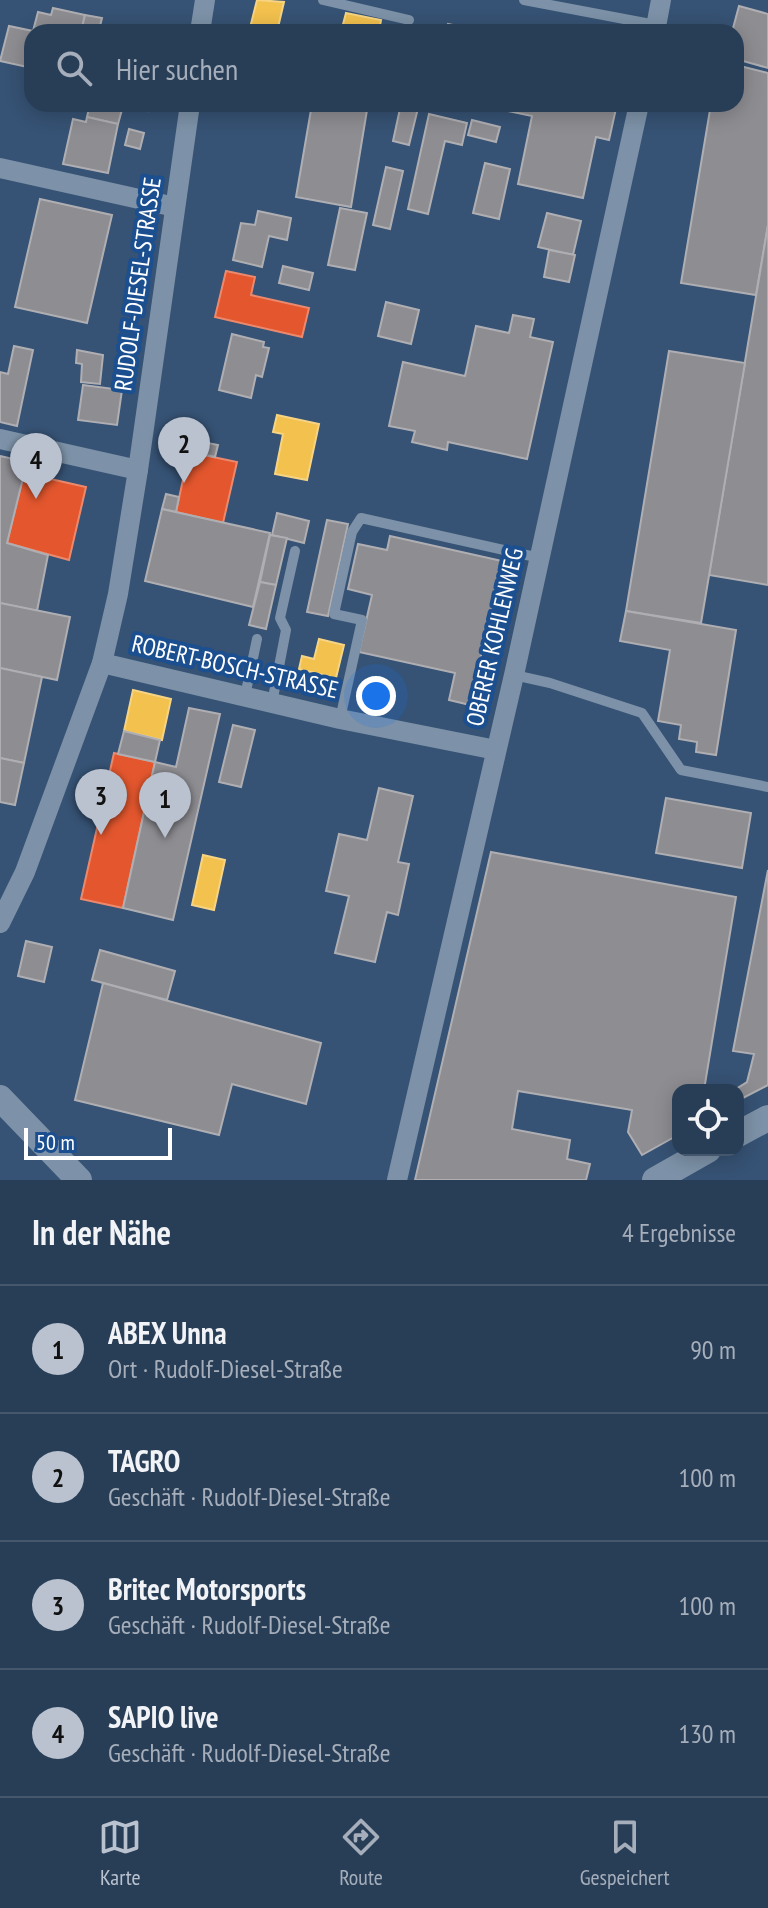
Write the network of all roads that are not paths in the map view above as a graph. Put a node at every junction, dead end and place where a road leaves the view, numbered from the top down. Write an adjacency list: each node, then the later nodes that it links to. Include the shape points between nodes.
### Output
1 (205, 0): 6 (street)
2 (323, 0): 5 (lane)
3 (524, 0): 7 (lane)
4 (661, 0): 8 (street)
5 (409, 20)
6 (201, 24)
7 (632, 24)
8 (656, 24)
9 (189, 112): 12 (street, RUDOLF-DIESEL-STRASSE)
10 (637, 112): 16 (street, OBERER KOHLENWEG)
11 (0, 168): 12 (street)
12 (175, 207): 14 (street, RUDOLF-DIESEL-STRASSE)
13 (0, 439): 14 (street)
14 (138, 470): 18 (street, RUDOLF-DIESEL-STRASSE)
15 (295, 551): 21 (lane, via 280,618 286,630)
16 (540, 558): 19 (street, OBERER KOHLENWEG); 22 (lane, via 361,518 352,532 334,614 362,620)
17 (257, 639): 20 (lane)
18 (102, 663): 20 (street, ROBERT-BOSCH-STRASSE); 25 (street, RUDOLF-DIESEL-STRASSE, via 25,872)
19 (514, 675): 23 (street, OBERER KOHLENWEG); 24 (lane, via 642,713 681,770)
20 (245, 696): 21 (street, ROBERT-BOSCH-STRASSE)
21 (272, 703): 22 (street, ROBERT-BOSCH-STRASSE)
22 (340, 719): 23 (street, ROBERT-BOSCH-STRASSE)
23 (496, 750): 31 (street, OBERER KOHLENWEG)
24 (768, 787)
25 (0, 923)
26 (0, 1098): 30 (street)
27 (768, 1118): 28 (street)
28 (744, 1131)
29 (697, 1156): 32 (street)
30 (79, 1180)
31 (397, 1180)
32 (655, 1180)

